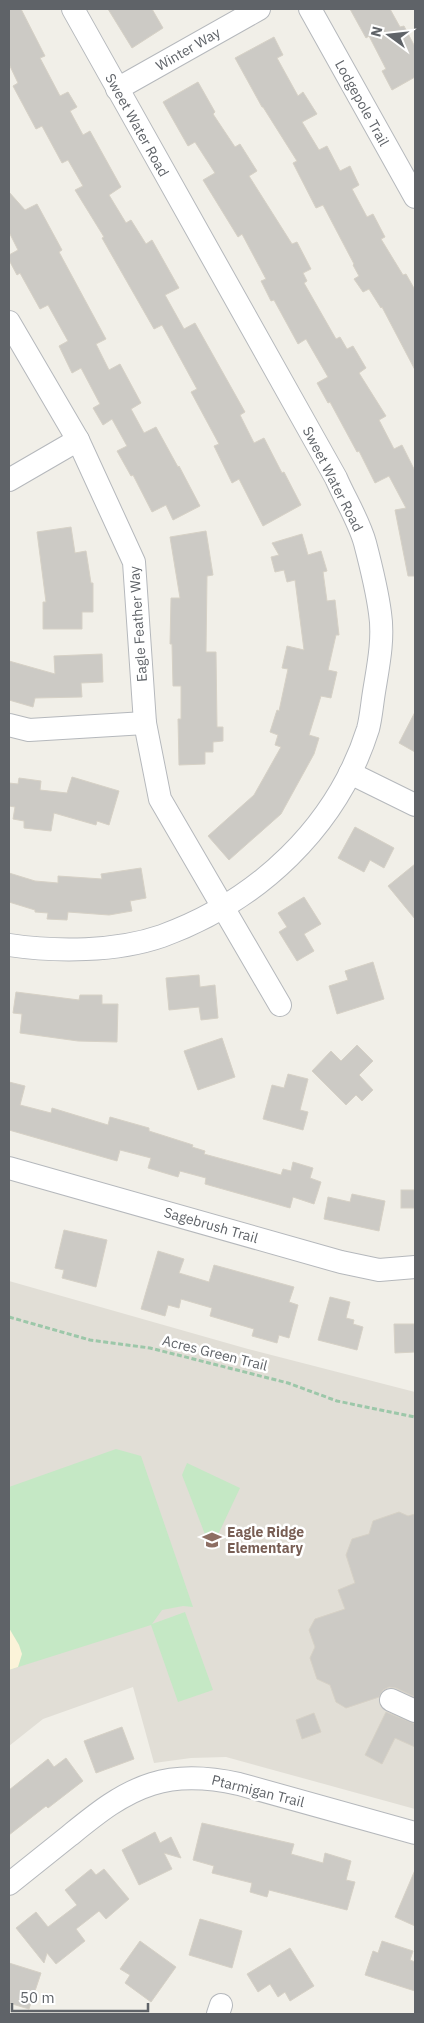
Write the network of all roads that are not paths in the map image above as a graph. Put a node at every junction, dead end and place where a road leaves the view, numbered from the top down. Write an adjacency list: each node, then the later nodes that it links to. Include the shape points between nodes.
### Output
1 (73, 9): 4 (street, Sweet Water Road)
2 (259, 9): 4 (street, Winter Way)
3 (310, 9): 5 (street, Lodgepole Trail)
4 (117, 89): 11 (street, Sweet Water Road, via 336,478 365,542 380,615 380,654 368,728)
5 (415, 197)
6 (9, 322): 7 (street, Eagle Feather Way)
7 (78, 440): 8 (street); 10 (street, Eagle Feather Way, via 134,562)
8 (9, 480)
9 (9, 724): 10 (street, via 29,730)
10 (145, 724): 13 (street, Eagle Feather Way, via 160,799)
11 (350, 773): 12 (street); 13 (street, Sweet Water Road, via 324,819 299,848 256,886)
12 (415, 805)
13 (223, 909): 14 (street, Sweet Water Road, via 161,936 128,944 93,949); 15 (street, Eagle Feather Way)
14 (9, 945)
15 (280, 1005)
16 (9, 1168): 17 (street, Sagebrush Trail, via 341,1262 379,1270)
17 (415, 1267)
18 (392, 1700): 19 (street)
19 (415, 1711)
20 (415, 1833): 21 (street, Ptarmigan Trail, via 218,1779 154,1783 108,1804)
21 (9, 1884)

